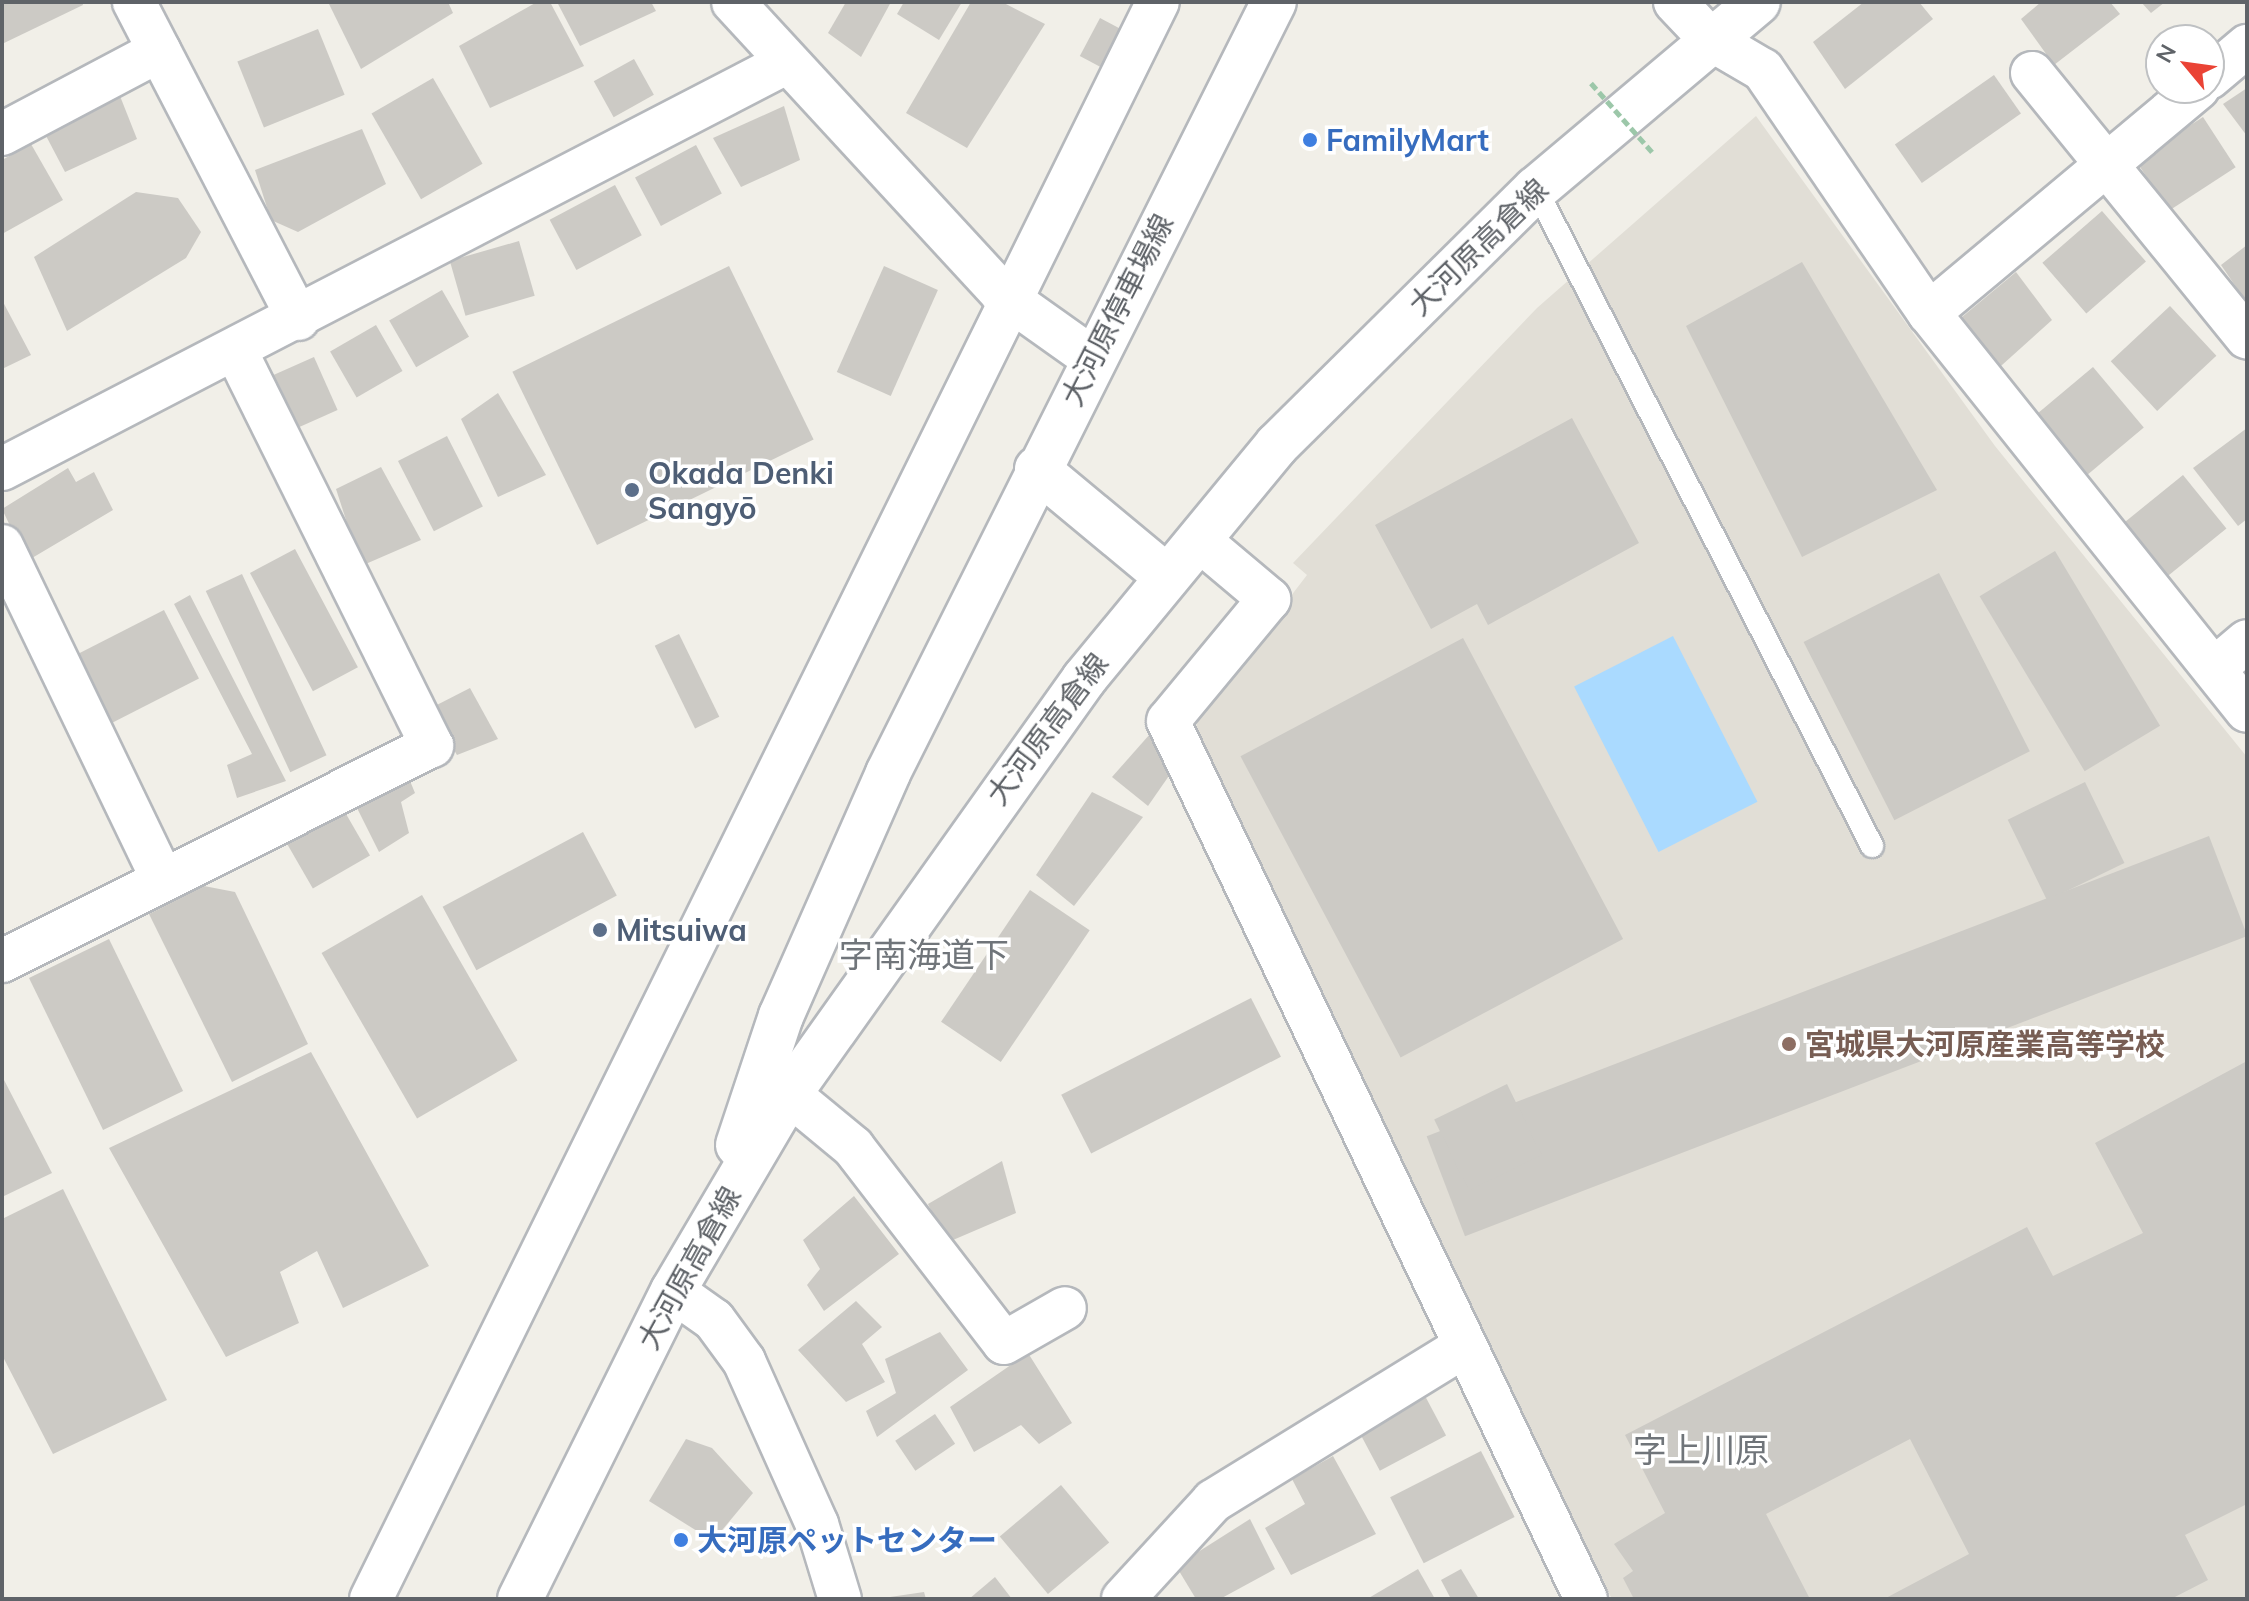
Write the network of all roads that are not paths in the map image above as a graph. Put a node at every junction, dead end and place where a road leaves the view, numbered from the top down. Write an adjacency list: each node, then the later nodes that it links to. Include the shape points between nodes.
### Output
1 (134, 2): 9 (street)
2 (733, 2): 10 (street)
3 (1158, 2): 17 (street)
4 (1274, 2): 22 (main road, 大河原停車場線)
5 (1675, 2): 7 (street)
6 (1758, 2): 7 (main road, 大河原高倉線)
7 (1710, 39): 16 (main road, 大河原高倉線); 18 (street, via 1763,70)
8 (2247, 46): 11 (street)
9 (159, 51): 14 (street); 19 (street)
10 (786, 63): 17 (street); 19 (street)
11 (2225, 65)
12 (2032, 73): 15 (street)
13 (2179, 104): 15 (street)
14 (2, 134)
15 (2106, 164): 18 (street); 20 (street)
16 (1536, 189): 25 (main road, 大河原高倉線, via 1277,445); 31 (lane)
17 (1011, 301): 22 (street); 39 (street)
18 (1929, 313): 29 (street)
19 (298, 319): 21 (street)
20 (2247, 338)
21 (235, 350): 23 (street); 32 (street, via 432,746)
22 (1092, 358): 24 (main road, 大河原停車場線)
23 (2, 469)
24 (1037, 469): 27 (main road); 35 (main road, 大河原停車場線, via 888,773 781,1016)
25 (1199, 540): 27 (main road, 大河原高倉線); 38 (street, via 1269,599 1168,721)
26 (2, 546): 32 (street)
27 (1167, 577): 34 (main road, 大河原高倉線, via 951,857)
28 (2247, 641): 29 (street)
29 (2214, 669): 30 (street)
30 (2247, 711)
31 (1872, 846)
32 (163, 880): 33 (street)
33 (2, 961)
34 (789, 1094): 35 (main road, 大河原高倉線); 37 (street, via 853,1147 1004,1343)
35 (710, 1227): 36 (main road, 大河原高倉線)
36 (673, 1291): 40 (main road, 大河原高倉線); 41 (street, via 714,1320 744,1361 817,1524)
37 (1065, 1308)
38 (1465, 1346): 42 (street, via 1213,1501); 43 (street)
39 (371, 1599)
40 (520, 1599)
41 (840, 1599)
42 (1123, 1599)
43 (1586, 1599)

